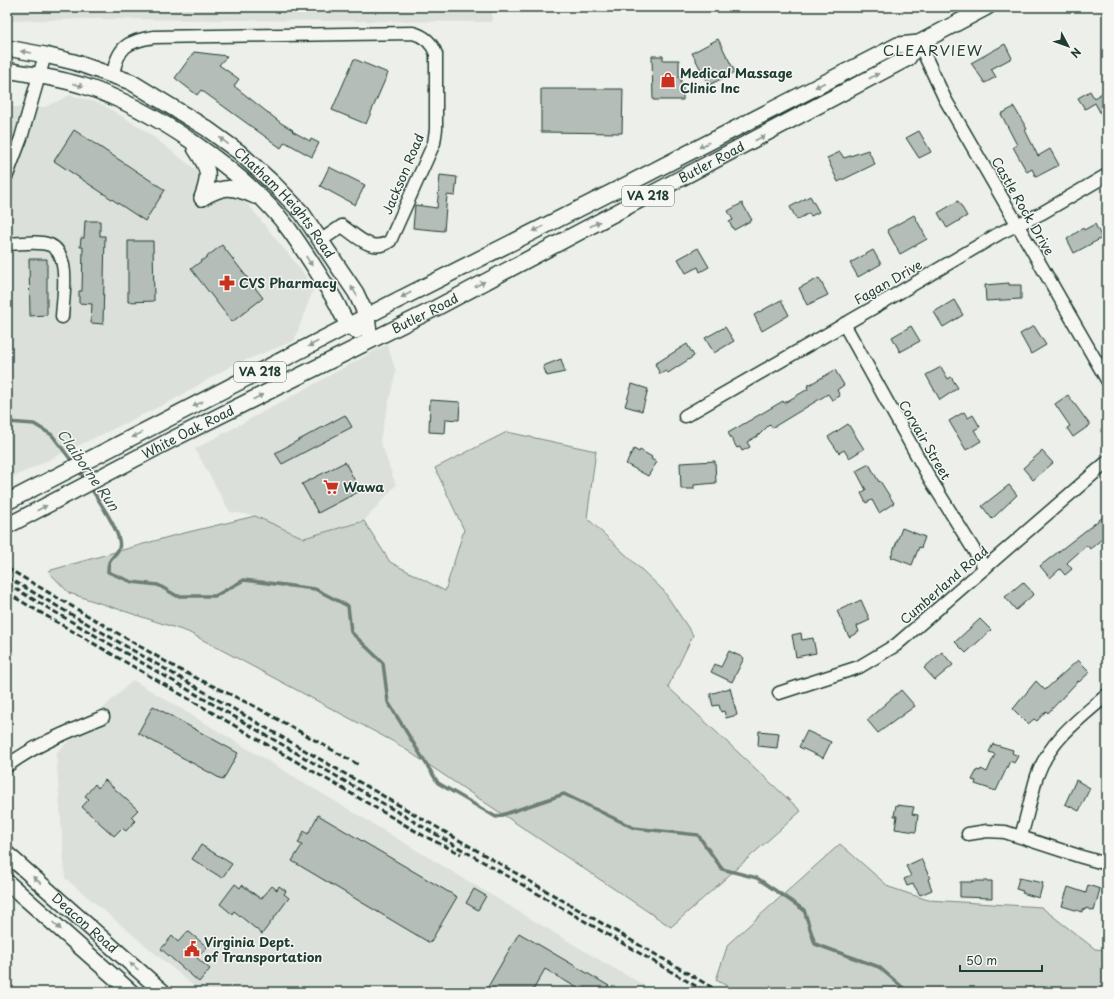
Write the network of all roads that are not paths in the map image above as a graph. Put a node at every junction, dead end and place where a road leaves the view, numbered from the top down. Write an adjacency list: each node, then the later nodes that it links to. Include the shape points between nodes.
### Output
1 (987, 7): 2 (main road, Butler Road / VA 218)
2 (919, 43): 12 (street, Castle Rock Drive, via 945,99); 15 (main road, Butler Road / VA 218, one-way to 15, via 898,45); 19 (main road, Butler Road / VA 218, one-way to 2, via 434,309 908,58)
3 (7, 48): 4 (main road, Chatham Heights Road, one-way to 3)
4 (46, 55): 6 (main road, Chatham Heights Road); 7 (street)
5 (7, 70): 7 (main road, Chatham Heights Road)
6 (113, 74): 13 (main road, Chatham Heights Road, one-way to 6, via 302,212 239,152 180,110); 13 (street, Jackson Road, via 115,62 128,43 154,37 413,33 428,39 436,54 434,143 390,241 383,246 369,245 342,226)
7 (40, 75): 8 (main road, Chatham Heights Road, one-way to 8, via 84,86 123,102); 9 (street)
8 (191, 142): 11 (main road, Chatham Heights Road, via 230,170); 11 (main road, via 203,160 208,174 202,198 214,190 228,187)
9 (7, 175)
10 (1107, 175): 12 (street, Fagan Drive)
11 (264, 200): 18 (main road, Chatham Heights Road, one-way to 18, via 288,228 334,298)
12 (1017, 225): 17 (street, Fagan Drive); 20 (street, Castle Rock Drive)
13 (320, 241): 15 (main road, Chatham Heights Road, one-way to 13, via 356,293)
14 (7, 244): 16 (street, via 45,244 57,249 64,262)
15 (366, 316): 18 (main road, VA 218); 19 (main road, Chatham Heights Road)
16 (62, 317)
17 (844, 324): 21 (street, Fagan Drive); 25 (street, Corvair Street, via 930,479)
18 (348, 326): 19 (main road); 23 (main road, White Oak Road / VA 218, one-way to 23)
19 (370, 340): 24 (main road, White Oak Road / VA 218, one-way to 19)
20 (1107, 380)
21 (685, 416)
22 (1107, 462): 25 (street, Cumberland Road)
23 (7, 502)
24 (7, 526)
25 (985, 568): 26 (street, Cumberland Road, via 879,657 839,675)
26 (779, 693)
27 (1107, 695): 31 (street, via 1065,732 1046,759 1038,776)
28 (103, 717): 29 (street, via 50,739 22,754)
29 (7, 766)
30 (968, 834): 31 (street, via 987,831)
31 (1021, 836): 33 (street)
32 (7, 854): 36 (main road, Deacon Road, one-way to 32)
33 (1107, 864)
34 (7, 882): 35 (main road, Deacon Road, one-way to 35)
35 (131, 992)
36 (163, 992)

